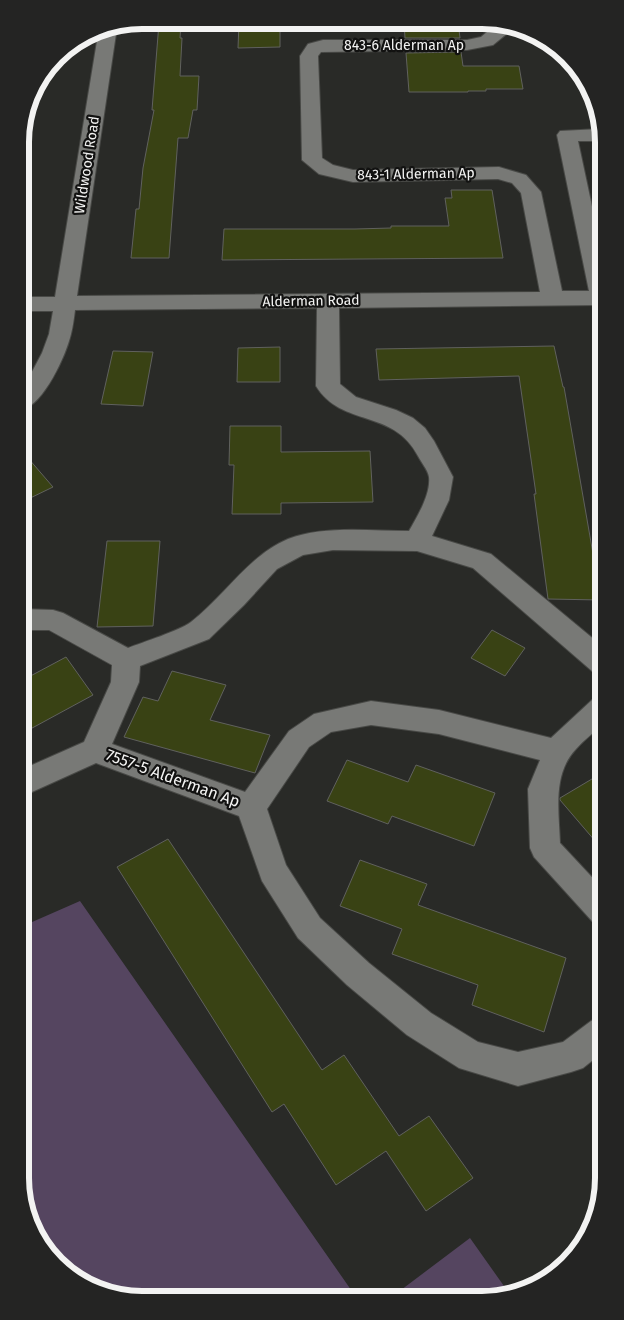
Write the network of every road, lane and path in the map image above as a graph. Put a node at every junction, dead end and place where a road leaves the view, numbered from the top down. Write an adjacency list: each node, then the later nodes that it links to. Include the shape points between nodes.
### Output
1 (497, 30): 3 (street, 843-6 Alderman Ap, via 487,42 467,45)
2 (107, 35): 10 (street, Wildwood Road)
3 (323, 37): 6 (street, 843-1 Alderman Ap, via 309,56 312,160 326,170 353,176 499,173 519,179 531,192)
4 (595, 135): 5 (street, via 566,135)
5 (595, 248)
6 (552, 298): 7 (street, Alderman Road); 8 (street, Alderman Road)
7 (595, 298)
8 (328, 300): 10 (street, Alderman Road); 12 (street, via 328,386 336,397 351,405 390,416 408,425 422,439 441,477 434,508)
9 (29, 304): 10 (street, Alderman Road)
10 (66, 304): 11 (street, Wildwood Road, via 51,362)
11 (29, 394)
12 (417, 541): 14 (street, via 482,562); 15 (street, via 333,540 297,546 268,562 199,631)
13 (29, 619): 15 (street, via 53,620)
14 (595, 657)
15 (126, 660): 17 (street, via 125,682)
16 (595, 714): 18 (street)
17 (95, 750): 19 (street); 20 (street, 7557-5 Alderman Ap)
18 (557, 752): 20 (street, via 439,722 371,713 324,722 299,739); 21 (street, via 543,789 545,848)
19 (29, 780)
20 (251, 807): 22 (street, via 273,871 309,928 419,1024 471,1056 518,1068 571,1056)
21 (595, 902)
22 (595, 1038)

